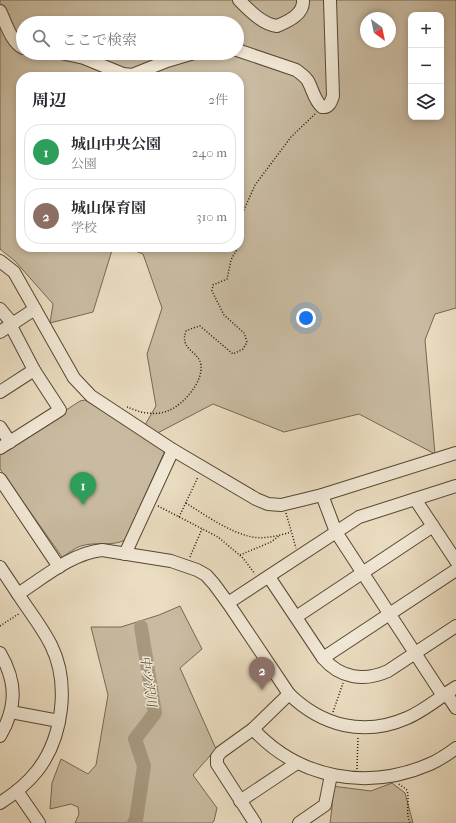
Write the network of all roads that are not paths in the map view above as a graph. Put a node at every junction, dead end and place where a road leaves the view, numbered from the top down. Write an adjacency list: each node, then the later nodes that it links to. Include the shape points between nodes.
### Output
1 (239, 0): 2 (street, via 259,18 278,26 301,11)
2 (303, 0)
3 (330, 0): 6 (street, via 333,96 327,107 322,107 317,102 308,82 296,70)
4 (0, 11): 5 (street)
5 (16, 42)
6 (244, 52)
7 (89, 60): 9 (street)
8 (170, 60): 10 (street)
9 (118, 72)
10 (137, 72)
11 (0, 261): 13 (street, via 14,272)
12 (0, 309): 14 (street)
13 (35, 309): 14 (street); 20 (street, via 74,378 91,396)
14 (12, 325): 15 (street); 16 (street)
15 (0, 332)
16 (34, 370): 17 (street); 19 (street, via 60,410)
17 (0, 392)
18 (0, 427): 19 (street)
19 (5, 445)
20 (173, 450): 24 (street, via 268,504 283,505); 28 (street)
21 (456, 453): 24 (street)
22 (0, 479): 31 (street)
23 (456, 486): 25 (street)
24 (322, 495): 27 (street)
25 (415, 499): 26 (street); 27 (street, via 359,517)
26 (433, 526): 29 (street); 33 (street)
27 (336, 532): 33 (street); 34 (street)
28 (125, 554): 31 (street, via 91,551); 36 (street, via 171,561 206,575)
29 (456, 561)
30 (0, 567): 35 (street)
31 (59, 567): 35 (street)
32 (456, 570): 37 (street)
33 (363, 573): 37 (street); 38 (street)
34 (265, 579): 36 (street); 38 (street)
35 (18, 594): 47 (street, via 52,646 57,660 62,705)
36 (228, 603): 44 (street)
37 (390, 614): 41 (street); 42 (street)
38 (296, 617): 42 (street)
39 (456, 626): 41 (street)
40 (0, 653): 46 (street, via 11,680)
41 (416, 653): 42 (street, via 388,671 360,678 346,675); 43 (street)
42 (323, 658)
43 (449, 692): 44 (street, via 408,718 381,726 359,727 339,724 314,714); 45 (street)
44 (289, 694): 48 (street)
45 (456, 708)
46 (11, 712): 47 (street); 49 (street)
47 (59, 721): 53 (street, via 47,755)
48 (253, 729): 51 (street, via 270,746); 54 (street, via 217,757 217,764)
49 (0, 735)
50 (456, 748): 52 (street, via 431,764 409,772 356,778)
51 (296, 763): 52 (street); 54 (street)
52 (331, 775): 58 (street, via 325,805)
53 (18, 792): 55 (street); 56 (street)
54 (240, 801): 57 (street)
55 (0, 802)
56 (39, 823)
57 (255, 823)
58 (298, 823)

